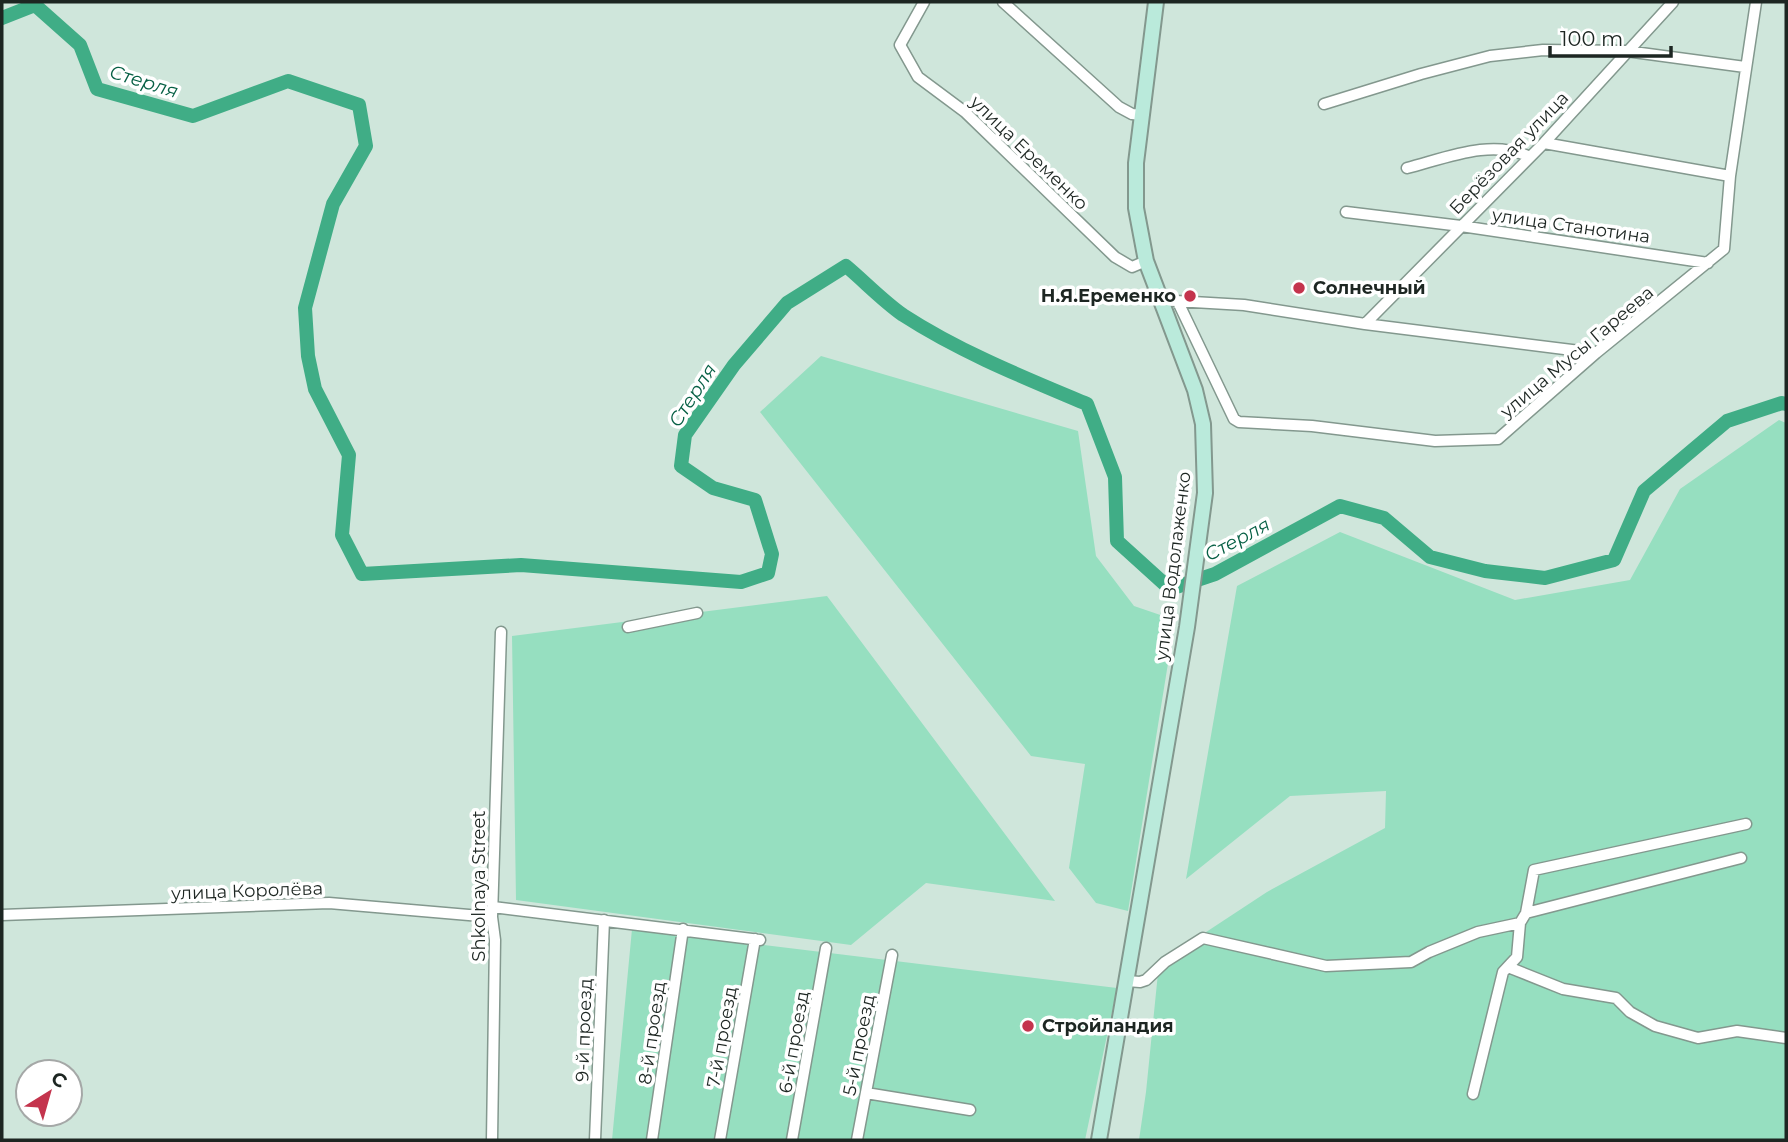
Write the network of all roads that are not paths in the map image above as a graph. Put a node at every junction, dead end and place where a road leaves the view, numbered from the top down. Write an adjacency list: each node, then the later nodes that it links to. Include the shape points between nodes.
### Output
1 (924, 2): 16 (street, улица Еременко, via 900,46 918,77 965,112 1115,257 1132,267)
2 (1003, 2): 9 (street, via 1119,107)
3 (1156, 2): 9 (main road, улица Водолаженко)
4 (1673, 2): 6 (street, Берёзовая улица)
5 (1755, 2): 7 (street, улица Мусы Гареева)
6 (1626, 51): 7 (street); 8 (street, via 1544,50 1490,56); 10 (street, Берёзовая улица)
7 (1745, 67): 13 (street, улица Мусы Гареева)
8 (1324, 104)
9 (1142, 115): 16 (main road, улица Водолаженко, via 1136,208)
10 (1544, 143): 11 (street, Берёзовая улица); 13 (street)
11 (1530, 156): 12 (street, via 1495,147); 15 (street, Берёзовая улица)
12 (1407, 168)
13 (1730, 176): 17 (street, улица Мусы Гареева, via 1724,249)
14 (1346, 212): 15 (street, улица Станотина)
15 (1461, 226): 17 (street, улица Станотина); 20 (street, Берёзовая улица)
16 (1146, 261): 18 (main road, улица Водолаженко)
17 (1708, 262): 21 (street, улица Мусы Гареева)
18 (1159, 300): 19 (street); 37 (main road, улица Водолаженко, via 1195,390 1206,468 1187,627)
19 (1178, 302): 20 (street, via 1244,305); 21 (street, улица Мусы Гареева, via 1239,422 1435,441 1498,439)
20 (1365, 324): 21 (street)
21 (1596, 353)
22 (696, 613): 23 (street)
23 (628, 627)
24 (501, 632): 27 (street, Shkolnaya Street)
25 (1746, 824): 28 (street, via 1534,870)
26 (1741, 858): 28 (street)
27 (493, 912): 29 (street, улица Королёва, via 329,904); 30 (street, улица Королёва); 42 (street, Shkolnaya Street)
28 (1526, 913): 31 (street)
29 (2, 915)
30 (604, 920): 32 (street, улица Королёва); 43 (street, 9-й проезд)
31 (1520, 923): 36 (street, via 1517,957); 37 (street, via 1478,932 1411,962 1326,965 1203,938 1146,980)
32 (683, 929): 33 (street, улица Королёва); 44 (street, 8-й проезд)
33 (757, 940): 45 (street, 7-й проезд)
34 (826, 948): 46 (street, 6-й проезд)
35 (892, 955): 39 (street, 5-й проезд)
36 (1508, 967): 38 (street, via 1563,989 1616,998 1655,1027 1698,1038 1737,1031); 40 (street)
37 (1127, 981): 48 (main road, улица Водолаженко)
38 (1786, 1038)
39 (866, 1093): 41 (street); 47 (street, 5-й проезд)
40 (1473, 1094)
41 (970, 1110)
42 (492, 1140)
43 (595, 1140)
44 (652, 1140)
45 (720, 1140)
46 (792, 1140)
47 (857, 1140)
48 (1099, 1140)

